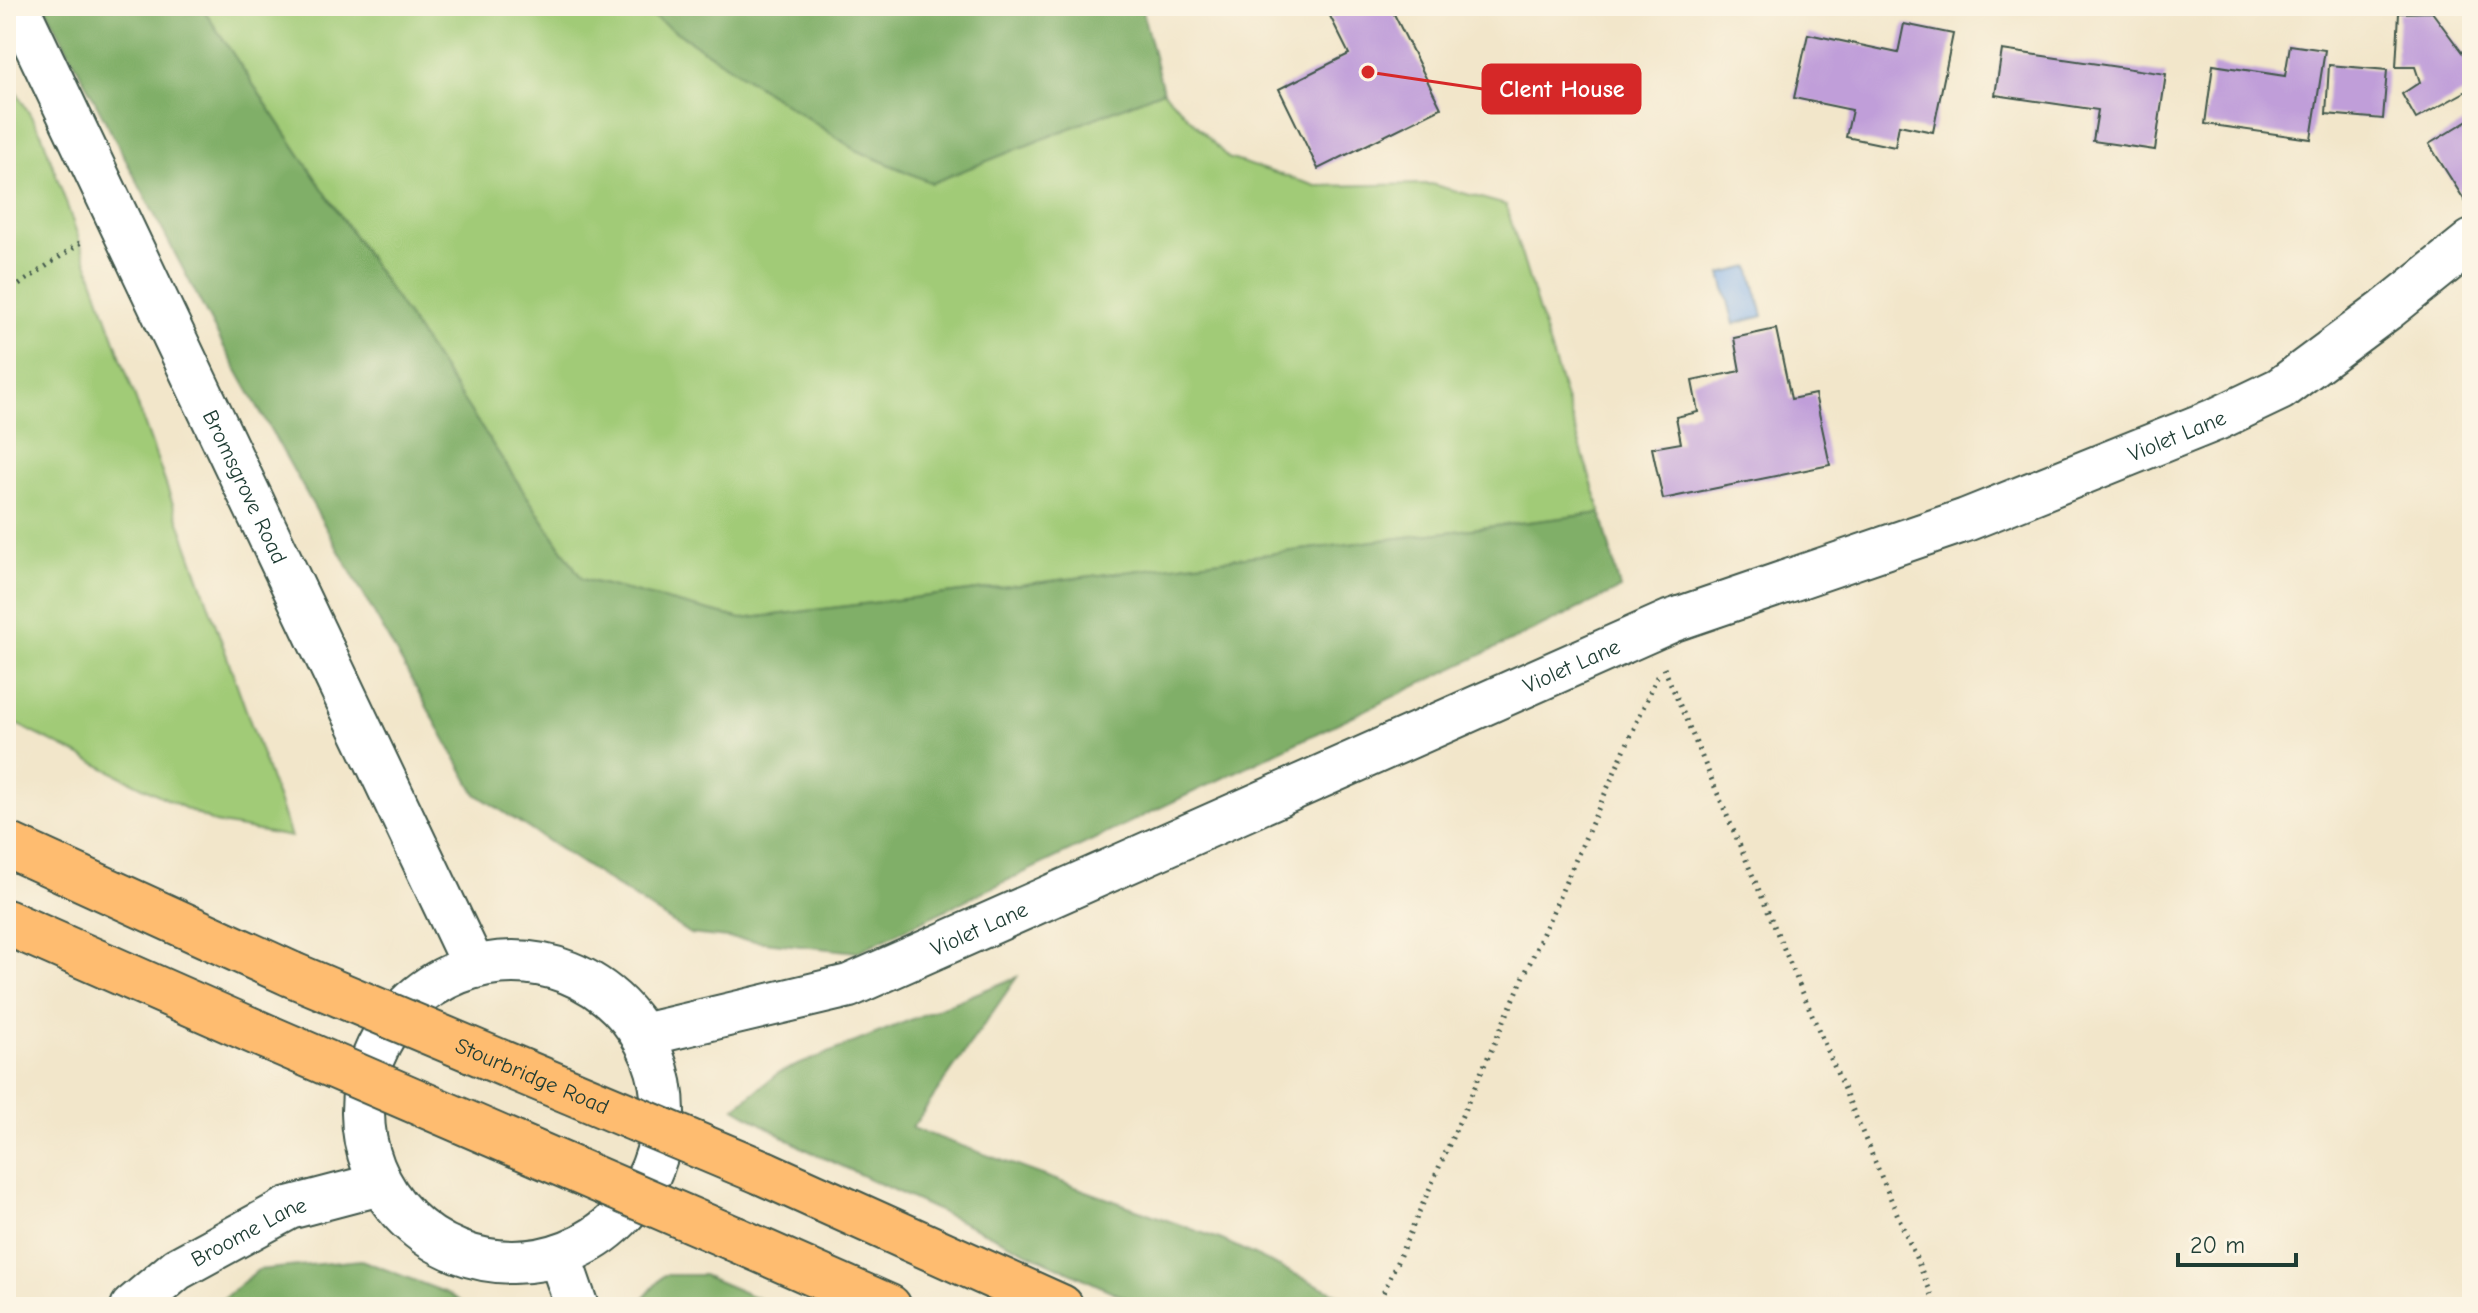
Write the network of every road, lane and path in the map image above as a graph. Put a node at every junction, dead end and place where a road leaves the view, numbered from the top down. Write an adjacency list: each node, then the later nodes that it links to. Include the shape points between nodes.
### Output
1 (17, 6): 2 (street, Bromsgrove Road)
2 (116, 216): 4 (path); 7 (street, Bromsgrove Road)
3 (2472, 241): 8 (street, Violet Lane, via 2280,389 2217,419 1966,520 1671,621 849,986)
4 (6, 294)
5 (6, 844): 14 (highway, Stourbridge Road, bridge, via 291,974 764,1173)
6 (6, 922): 13 (highway, bridge)
7 (474, 967): 8 (street, via 517,962 563,970 614,1000); 9 (street, via 424,990 395,1020 372,1058 363,1128)
8 (643, 1035): 10 (street, via 664,1111 655,1162 617,1221)
9 (380, 1184): 10 (street, via 405,1217 448,1247 492,1261); 11 (street, Broome Lane, via 289,1208 177,1269)
10 (559, 1255): 12 (street)
11 (132, 1307)
12 (577, 1307)
13 (889, 1307)
14 (1061, 1307)
15 (1377, 1307): 16 (path, via 1662,663)
16 (1937, 1307)

